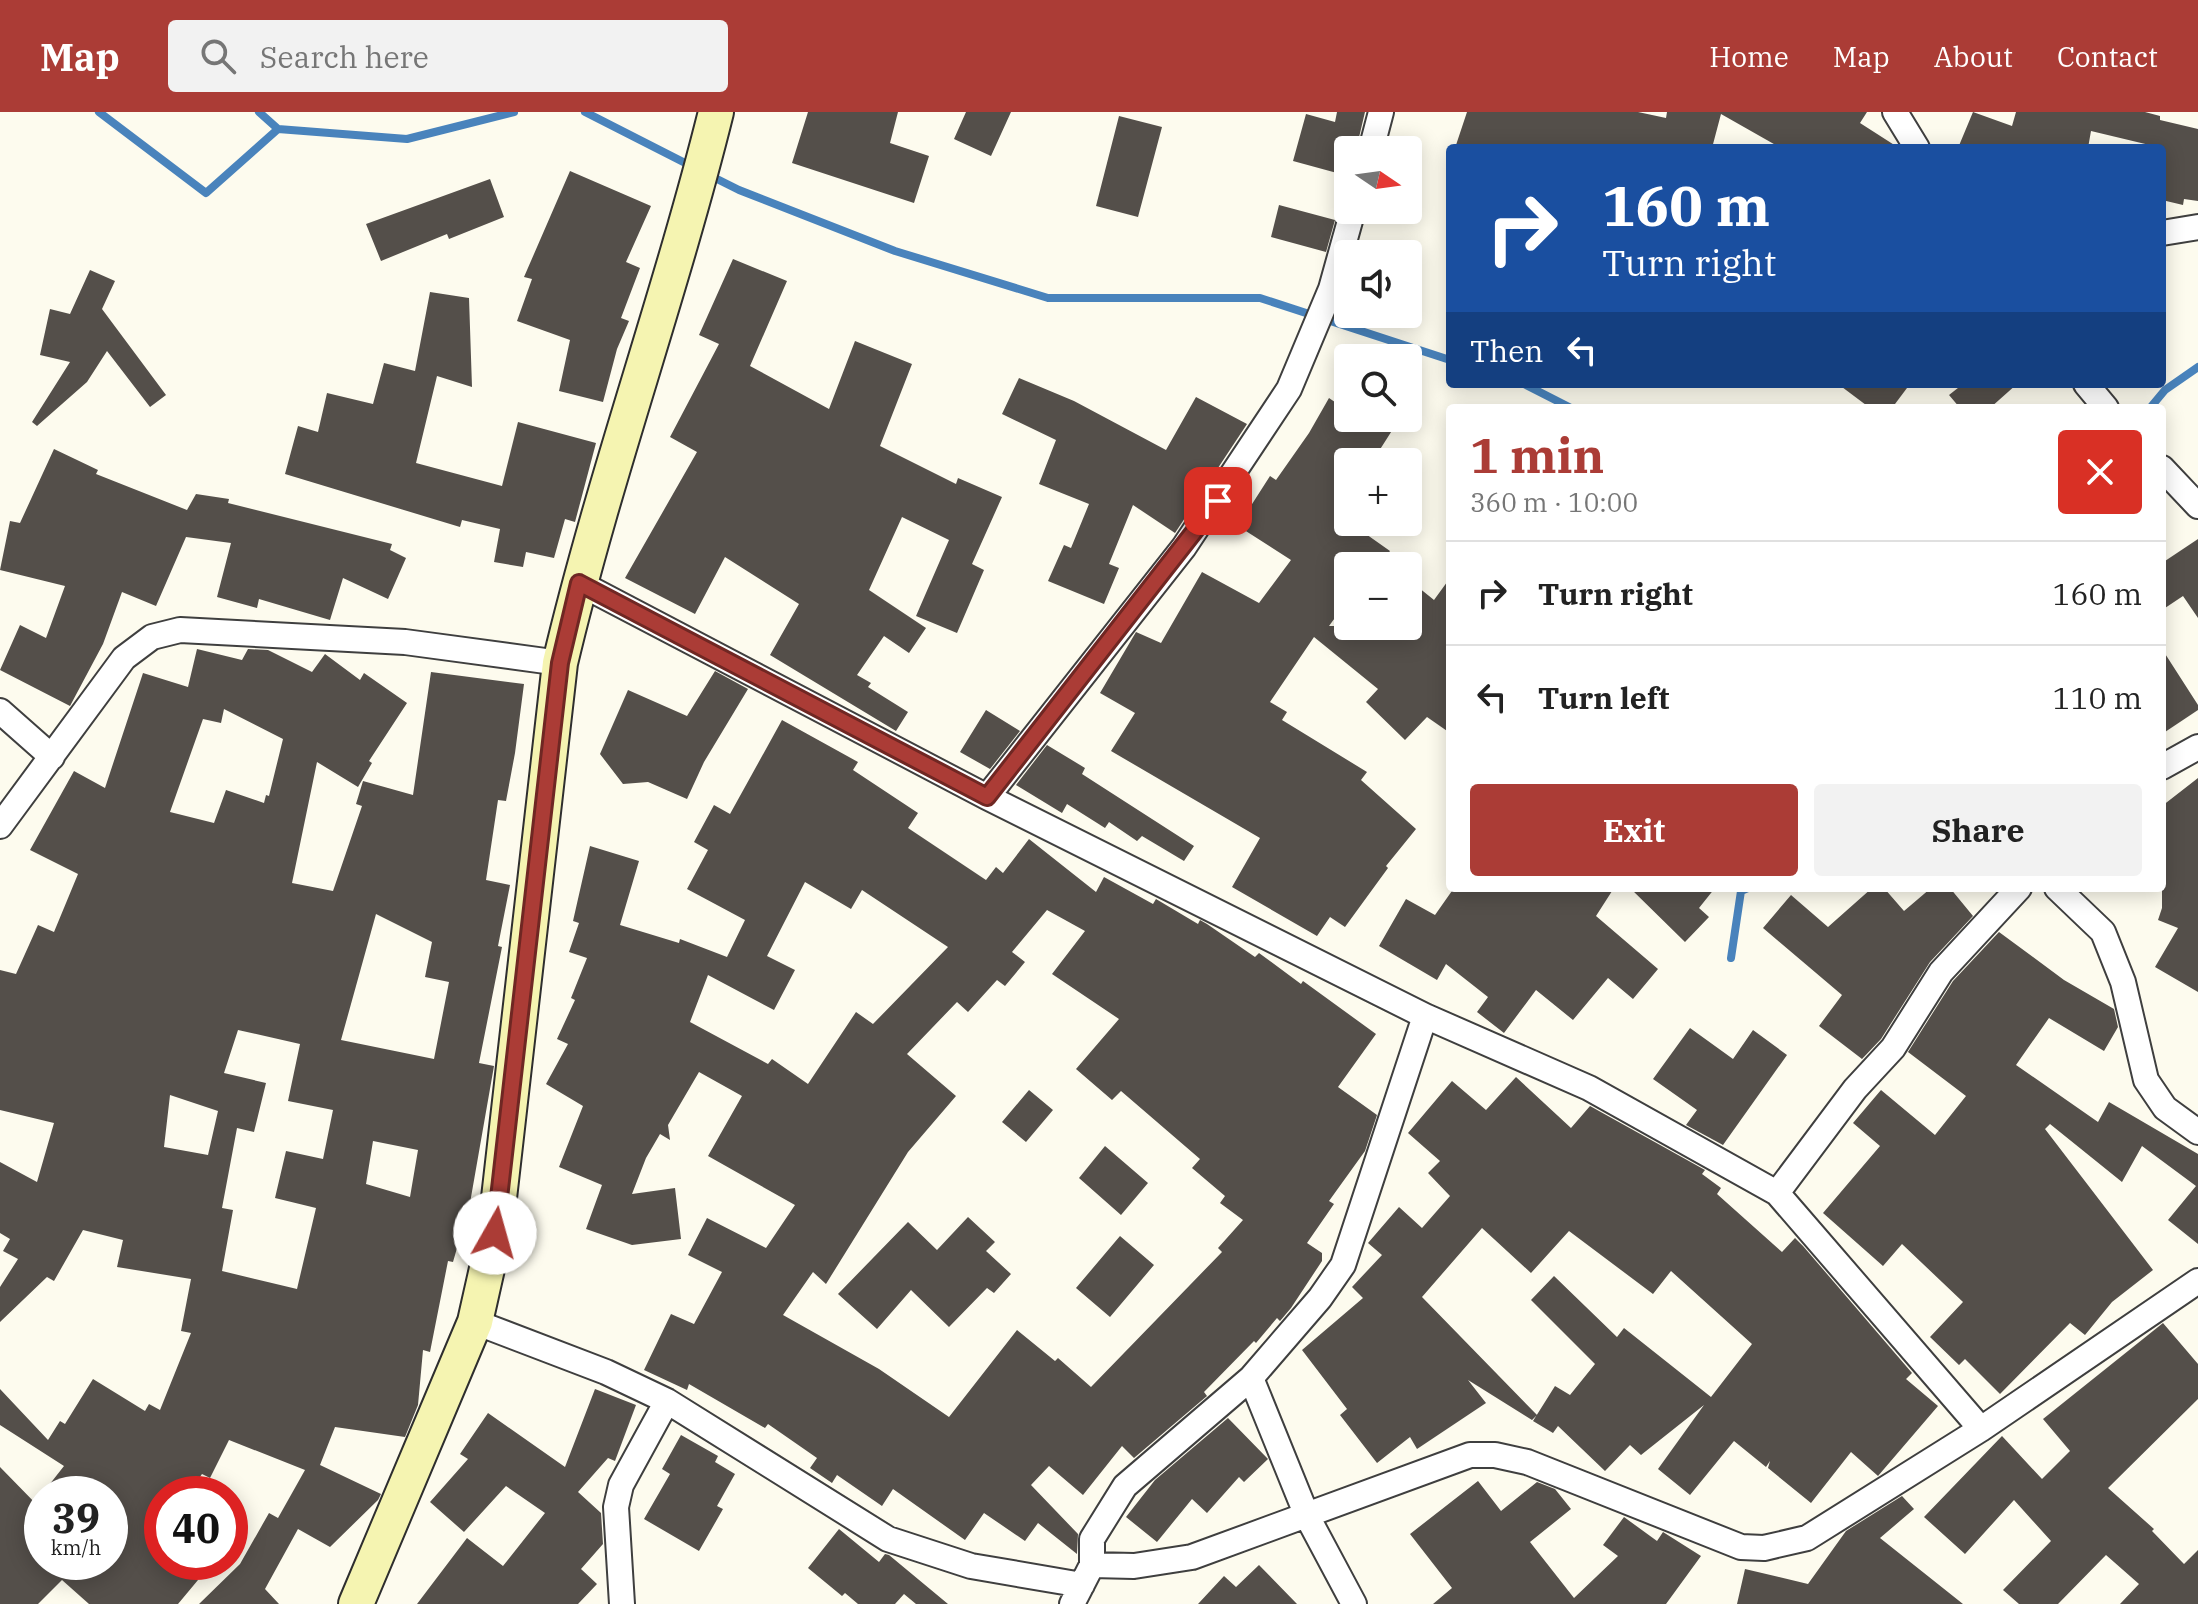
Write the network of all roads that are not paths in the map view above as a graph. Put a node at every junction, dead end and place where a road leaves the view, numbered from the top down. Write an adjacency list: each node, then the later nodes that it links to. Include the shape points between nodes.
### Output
1 (1381, 112): 4 (street)
2 (1895, 112): 5 (street)
3 (715, 114): 13 (street)
4 (1375, 136)
5 (1915, 144)
6 (1349, 224): 19 (street, via 1331,289 1289,389 1218,501)
7 (2198, 227): 8 (street)
8 (2166, 232)
9 (2089, 388): 10 (street)
10 (2103, 404)
11 (2166, 472): 12 (street)
12 (2198, 506)
13 (579, 583): 14 (street); 19 (street)
14 (560, 663): 17 (street, via 405,642 180,630 152,637 124,658); 27 (street, via 495,1233)
15 (0, 711): 17 (street)
16 (2198, 747): 18 (street)
17 (52, 757): 20 (street)
18 (2166, 765)
19 (987, 797): 23 (street)
20 (0, 826)
21 (2015, 892): 25 (street, via 1941,972 1893,1048 1855,1089)
22 (2061, 892): 24 (street, via 2103,932 2123,982 2146,1080 2165,1108)
23 (1425, 1016): 25 (street, via 1589,1088); 28 (street, via 1343,1265)
24 (2198, 1132)
25 (1777, 1193): 30 (street)
26 (2198, 1281): 30 (street)
27 (475, 1322): 29 (street); 33 (street)
28 (1251, 1378): 31 (street); 32 (street, via 1125,1486 1092,1539)
29 (667, 1401): 32 (street, via 888,1539 971,1566); 34 (street, via 621,1485 616,1507)
30 (1981, 1429): 31 (street, via 1807,1538 1764,1548 1741,1547 1527,1462 1495,1455 1470,1455)
31 (1307, 1516): 32 (street, via 1192,1557 1134,1566); 35 (street)
32 (1082, 1584)
33 (356, 1604)
34 (622, 1604)
35 (1354, 1604)

